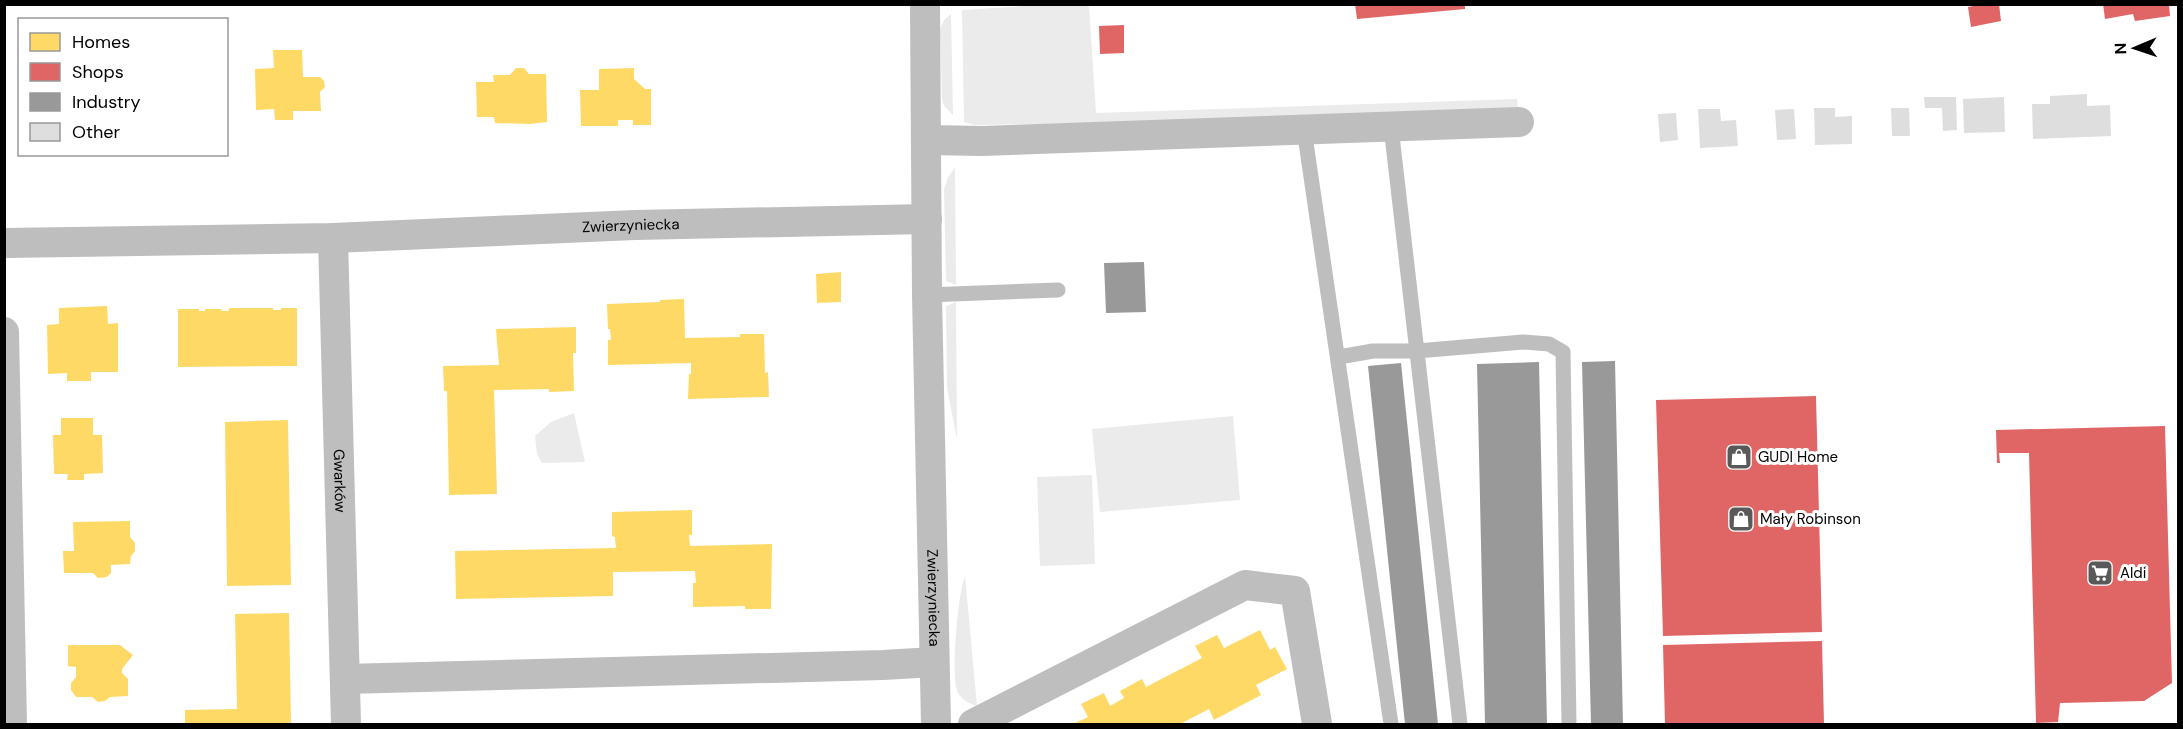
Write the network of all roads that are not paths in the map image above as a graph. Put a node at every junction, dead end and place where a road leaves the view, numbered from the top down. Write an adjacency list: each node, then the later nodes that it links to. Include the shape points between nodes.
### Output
1 (926, 4): 5 (street, Zwierzyniecka)
2 (1519, 122): 3 (street)
3 (1391, 127): 4 (street); 12 (lane)
4 (1304, 129): 5 (street); 13 (lane)
5 (928, 140): 6 (street, Zwierzyniecka)
6 (927, 219): 7 (street, Zwierzyniecka); 10 (street, Zwierzyniecka)
7 (333, 237): 8 (street, Zwierzyniecka); 16 (street, Gwarków)
8 (4, 243)
9 (1058, 290): 10 (lane)
10 (927, 295): 15 (street, Zwierzyniecka)
11 (4, 332): 14 (street)
12 (1417, 351): 13 (lane, via 1373,351); 23 (lane); 24 (lane, via 1523,342 1549,344 1563,352)
13 (1339, 357): 22 (lane)
14 (6, 596): 17 (street)
15 (934, 662): 16 (street); 19 (street, Zwierzyniecka)
16 (345, 679): 18 (street, Gwarków)
17 (12, 724)
18 (346, 724)
19 (936, 724)
20 (973, 724): 21 (street, via 1245,585 1295,591)
21 (1317, 724)
22 (1391, 724)
23 (1460, 724)
24 (1569, 724)

